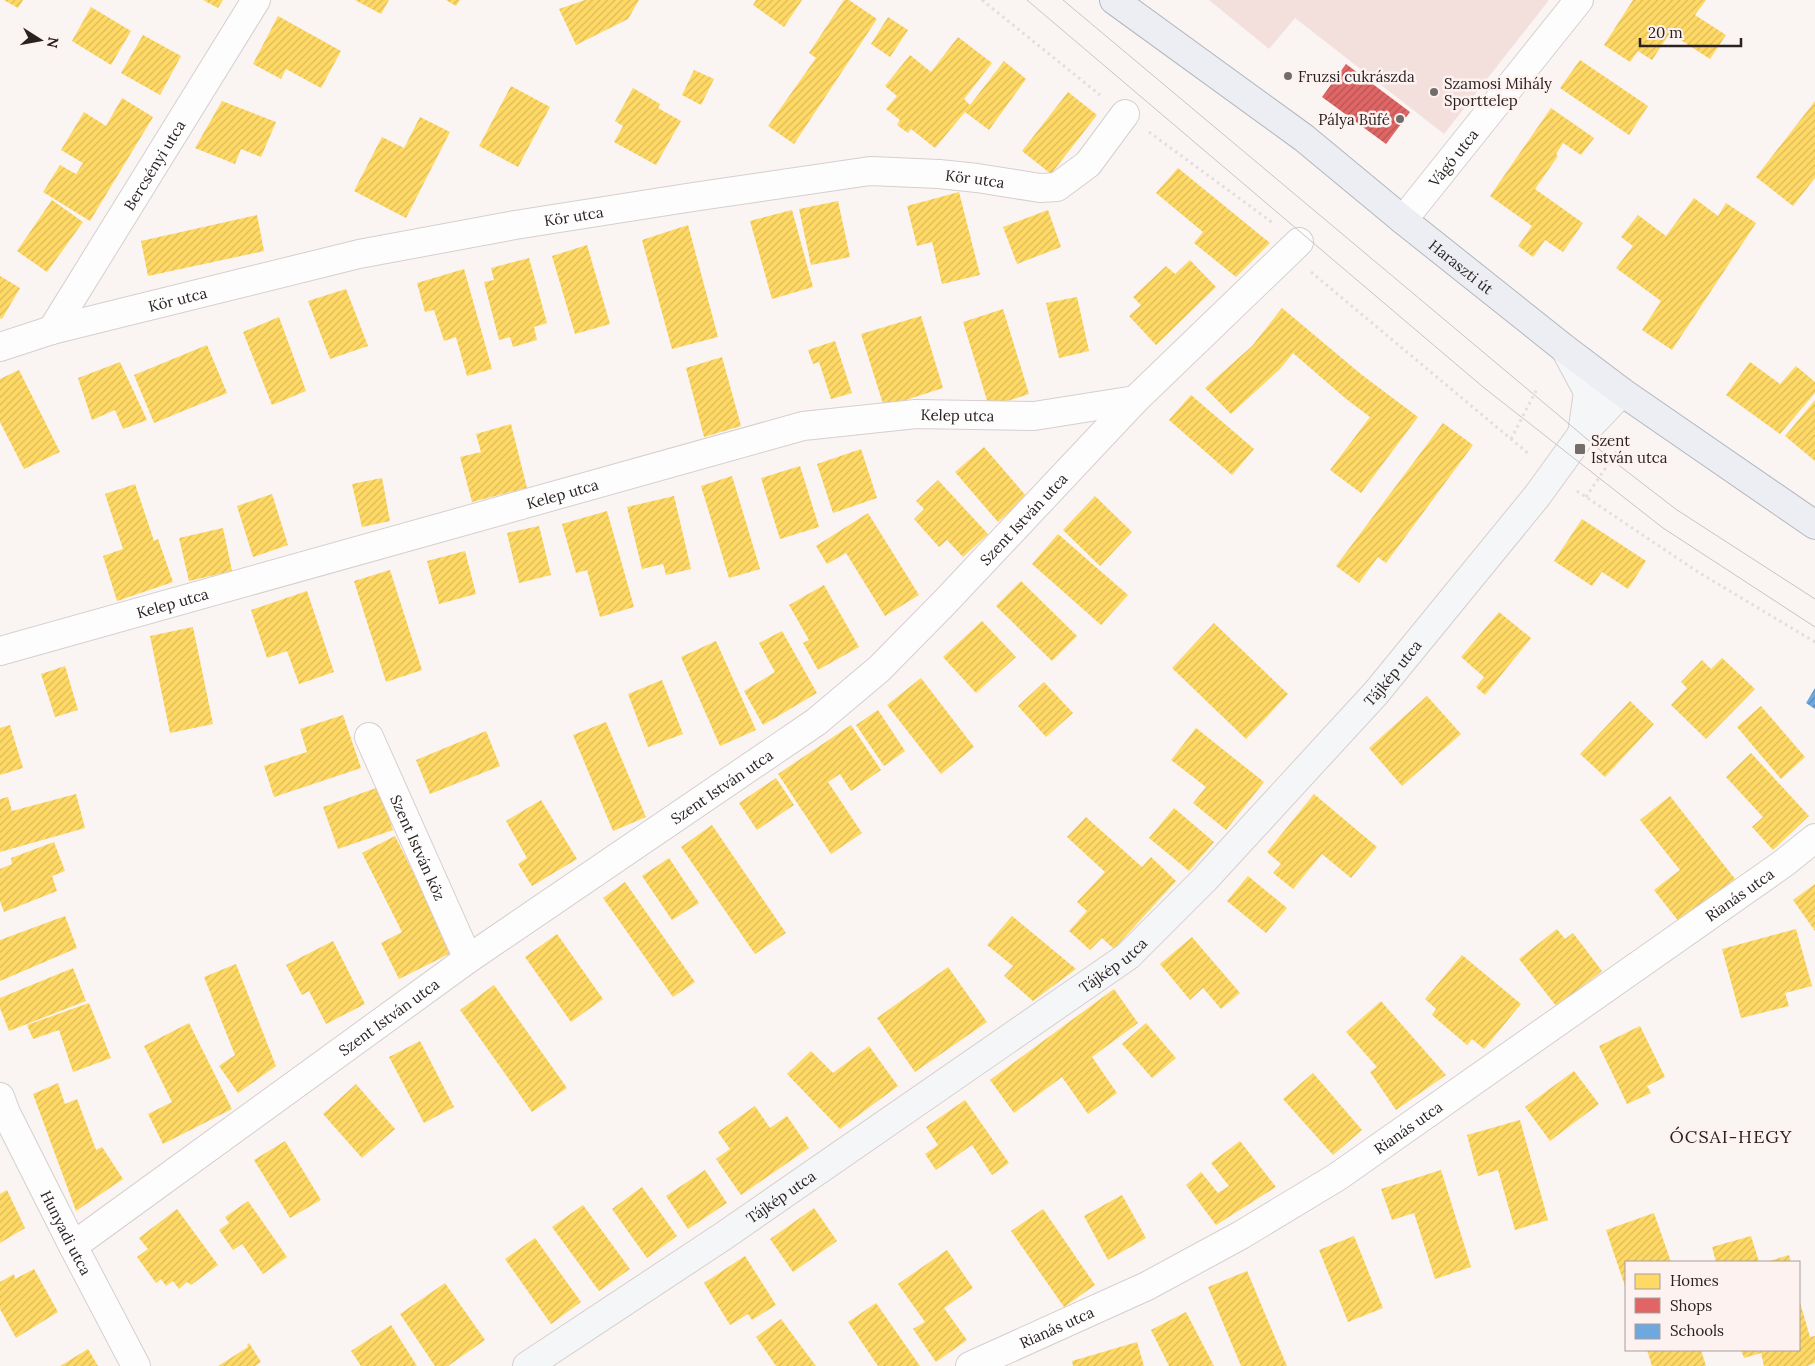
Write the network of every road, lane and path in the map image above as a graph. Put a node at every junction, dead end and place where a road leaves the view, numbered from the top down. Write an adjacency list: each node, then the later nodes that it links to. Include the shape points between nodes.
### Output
1 (256, 0): 8 (street, Bercsényi utca)
2 (982, 0): 5 (path)
3 (1114, 0): 6 (main road, Haraszti út, via 1304,138)
4 (1579, 0): 6 (street, Vágó utca)
5 (1125, 114): 7 (path); 8 (street, Kör utca, via 1088,164 1057,187 1040,188 939,174 870,171 525,224 359,254)
6 (1402, 220): 10 (main road, Haraszti út)
7 (1294, 247): 13 (street, Szent István utca); 15 (path)
8 (52, 330): 9 (street, Kör utca)
9 (0, 347)
10 (1565, 349): 12 (main road, Haraszti út); 14 (street, via 1588,392)
11 (1538, 387): 15 (path)
12 (1622, 392): 14 (street, Tájkép utca); 19 (main road, Haraszti út)
13 (1135, 400): 21 (street, Kelep utca, via 1034,416 916,414 803,426); 24 (street, Szent István utca, via 879,669 816,722)
14 (1582, 434): 17 (street, Tájkép utca)
15 (1511, 439): 17 (path)
16 (1618, 451): 18 (path)
17 (1552, 473): 18 (path); 28 (street, Tájkép utca, via 1376,693 1205,879 1128,956 722,1237)
18 (1586, 497): 20 (path, via 1698,572)
19 (1815, 525)
20 (1815, 642)
21 (0, 651)
22 (369, 737): 24 (street, Szent István köz)
23 (1815, 838): 29 (street, Rianás utca, via 1337,1178 1147,1286)
24 (468, 959): 26 (street, Szent István utca)
25 (2, 1109): 26 (street, Hunyadi utca)
26 (73, 1246): 27 (street, Hunyadi utca)
27 (136, 1366)
28 (527, 1366)
29 (970, 1366)

